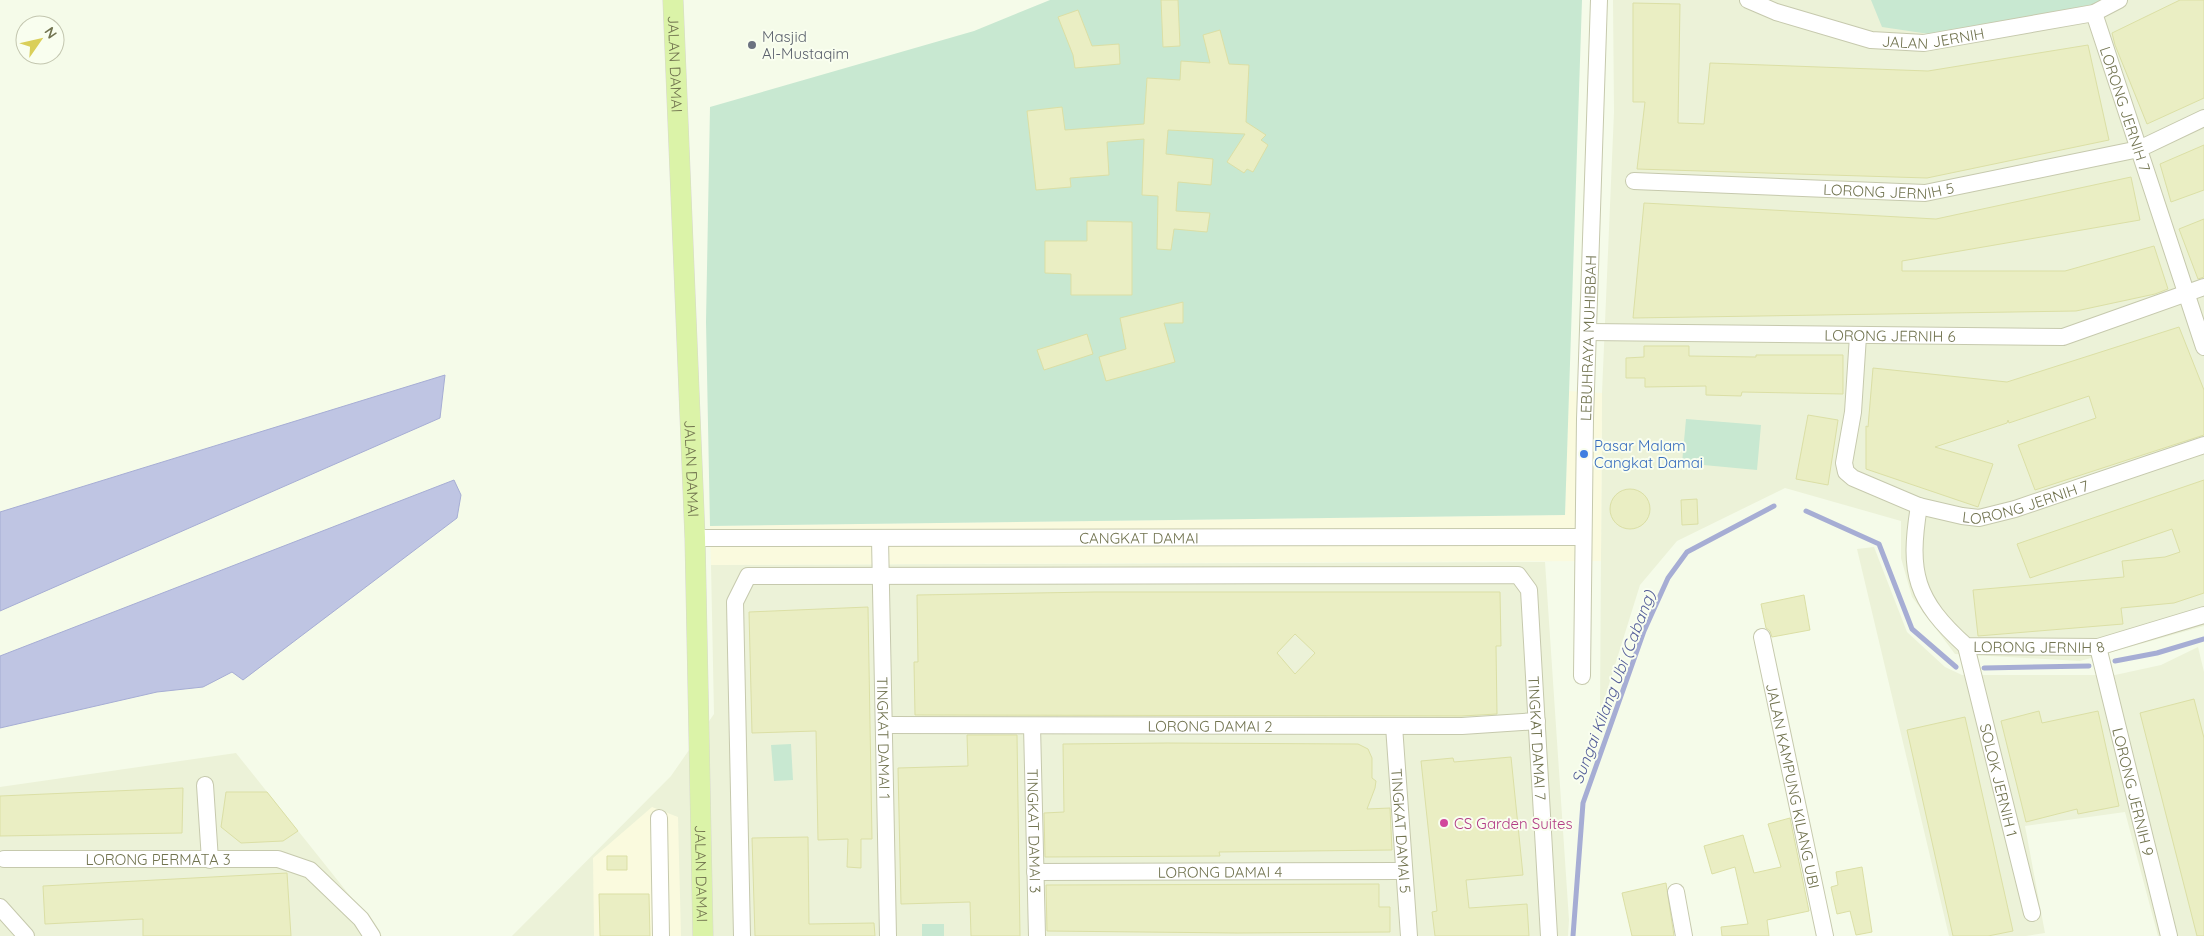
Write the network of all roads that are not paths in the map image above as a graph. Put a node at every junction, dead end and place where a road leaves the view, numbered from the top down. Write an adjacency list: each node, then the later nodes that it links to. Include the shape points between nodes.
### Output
1 (673, 0): 18 (main road, JALAN DAMAI)
2 (1599, 0): 12 (street, LEBUHRAYA MUHIBBAH)
3 (1748, 0): 5 (street, JALAN JERNIH)
4 (2119, 0): 6 (street, JALAN JERNIH)
5 (1779, 6): 6 (street, JALAN JERNIH, via 1871,40 1924,43)
6 (2094, 13): 8 (street, LORONG JERNIH 7)
7 (2204, 118): 8 (street, LORONG JERNIH 5)
8 (2139, 149): 9 (street, LORONG JERNIH 5, via 1925,193); 11 (street, LORONG JERNIH 7)
9 (1634, 181)
10 (2204, 287): 11 (street, LORONG JERNIH 6)
11 (2187, 294): 13 (street, LORONG JERNIH 6, via 2063,337); 14 (street, LORONG JERNIH 7)
12 (1588, 332): 13 (street, LORONG JERNIH 6); 17 (street, LEBUHRAYA MUHIBBAH)
13 (1858, 336): 16 (street, LORONG JERNIH 7, via 1853,412 1844,463 1846,472)
14 (2204, 347)
15 (2204, 445): 16 (street, LORONG JERNIH 7, via 2015,509 1979,518)
16 (1919, 506): 23 (street, LORONG JERNIH 8, via 1914,537 1916,577 1926,602 1947,629)
17 (1583, 537): 19 (street, CANGKAT DAMAI); 25 (street, LEBUHRAYA MUHIBBAH)
18 (695, 538): 19 (street, CANGKAT DAMAI); 42 (main road, JALAN DAMAI)
19 (880, 539): 20 (street, TINGKAT DAMAI 1)
20 (881, 576): 26 (street, TINGKAT DAMAI 7, via 1518,575 1529,590); 27 (street, TINGKAT DAMAI 1); 43 (street, via 748,576 735,602)
21 (2204, 615): 24 (street, LORONG JERNIH 8)
22 (1762, 637): 49 (street, JALAN KAMPUNG KILANG UBI)
23 (1966, 646): 24 (street, LORONG JERNIH 8); 38 (street, SOLOK JERNIH 1)
24 (2098, 647): 50 (street, LORONG JERNIH 9)
25 (1582, 676)
26 (1537, 721): 29 (street, LORONG DAMAI 2); 47 (street, TINGKAT DAMAI 7)
27 (884, 726): 28 (street, LORONG DAMAI 2); 44 (street, TINGKAT DAMAI 1)
28 (1032, 726): 29 (street, LORONG DAMAI 2); 35 (street, TINGKAT DAMAI 3)
29 (1394, 726): 34 (street, TINGKAT DAMAI 5)
30 (205, 785): 33 (street)
31 (659, 818): 41 (street)
32 (4, 859): 33 (street, LORONG PERMATA 3)
33 (210, 860): 40 (street, LORONG PERMATA 3, via 278,859 310,870 361,919)
34 (1404, 871): 35 (street, LORONG DAMAI 4); 46 (street, TINGKAT DAMAI 5)
35 (1035, 872): 45 (street, TINGKAT DAMAI 3)
36 (1676, 892): 48 (street)
37 (0, 908): 39 (street)
38 (2032, 913)
39 (26, 936)
40 (372, 936)
41 (662, 936)
42 (703, 936)
43 (742, 936)
44 (888, 936)
45 (1036, 936)
46 (1409, 936)
47 (1549, 936)
48 (1684, 936)
49 (1825, 936)
50 (2169, 936)

